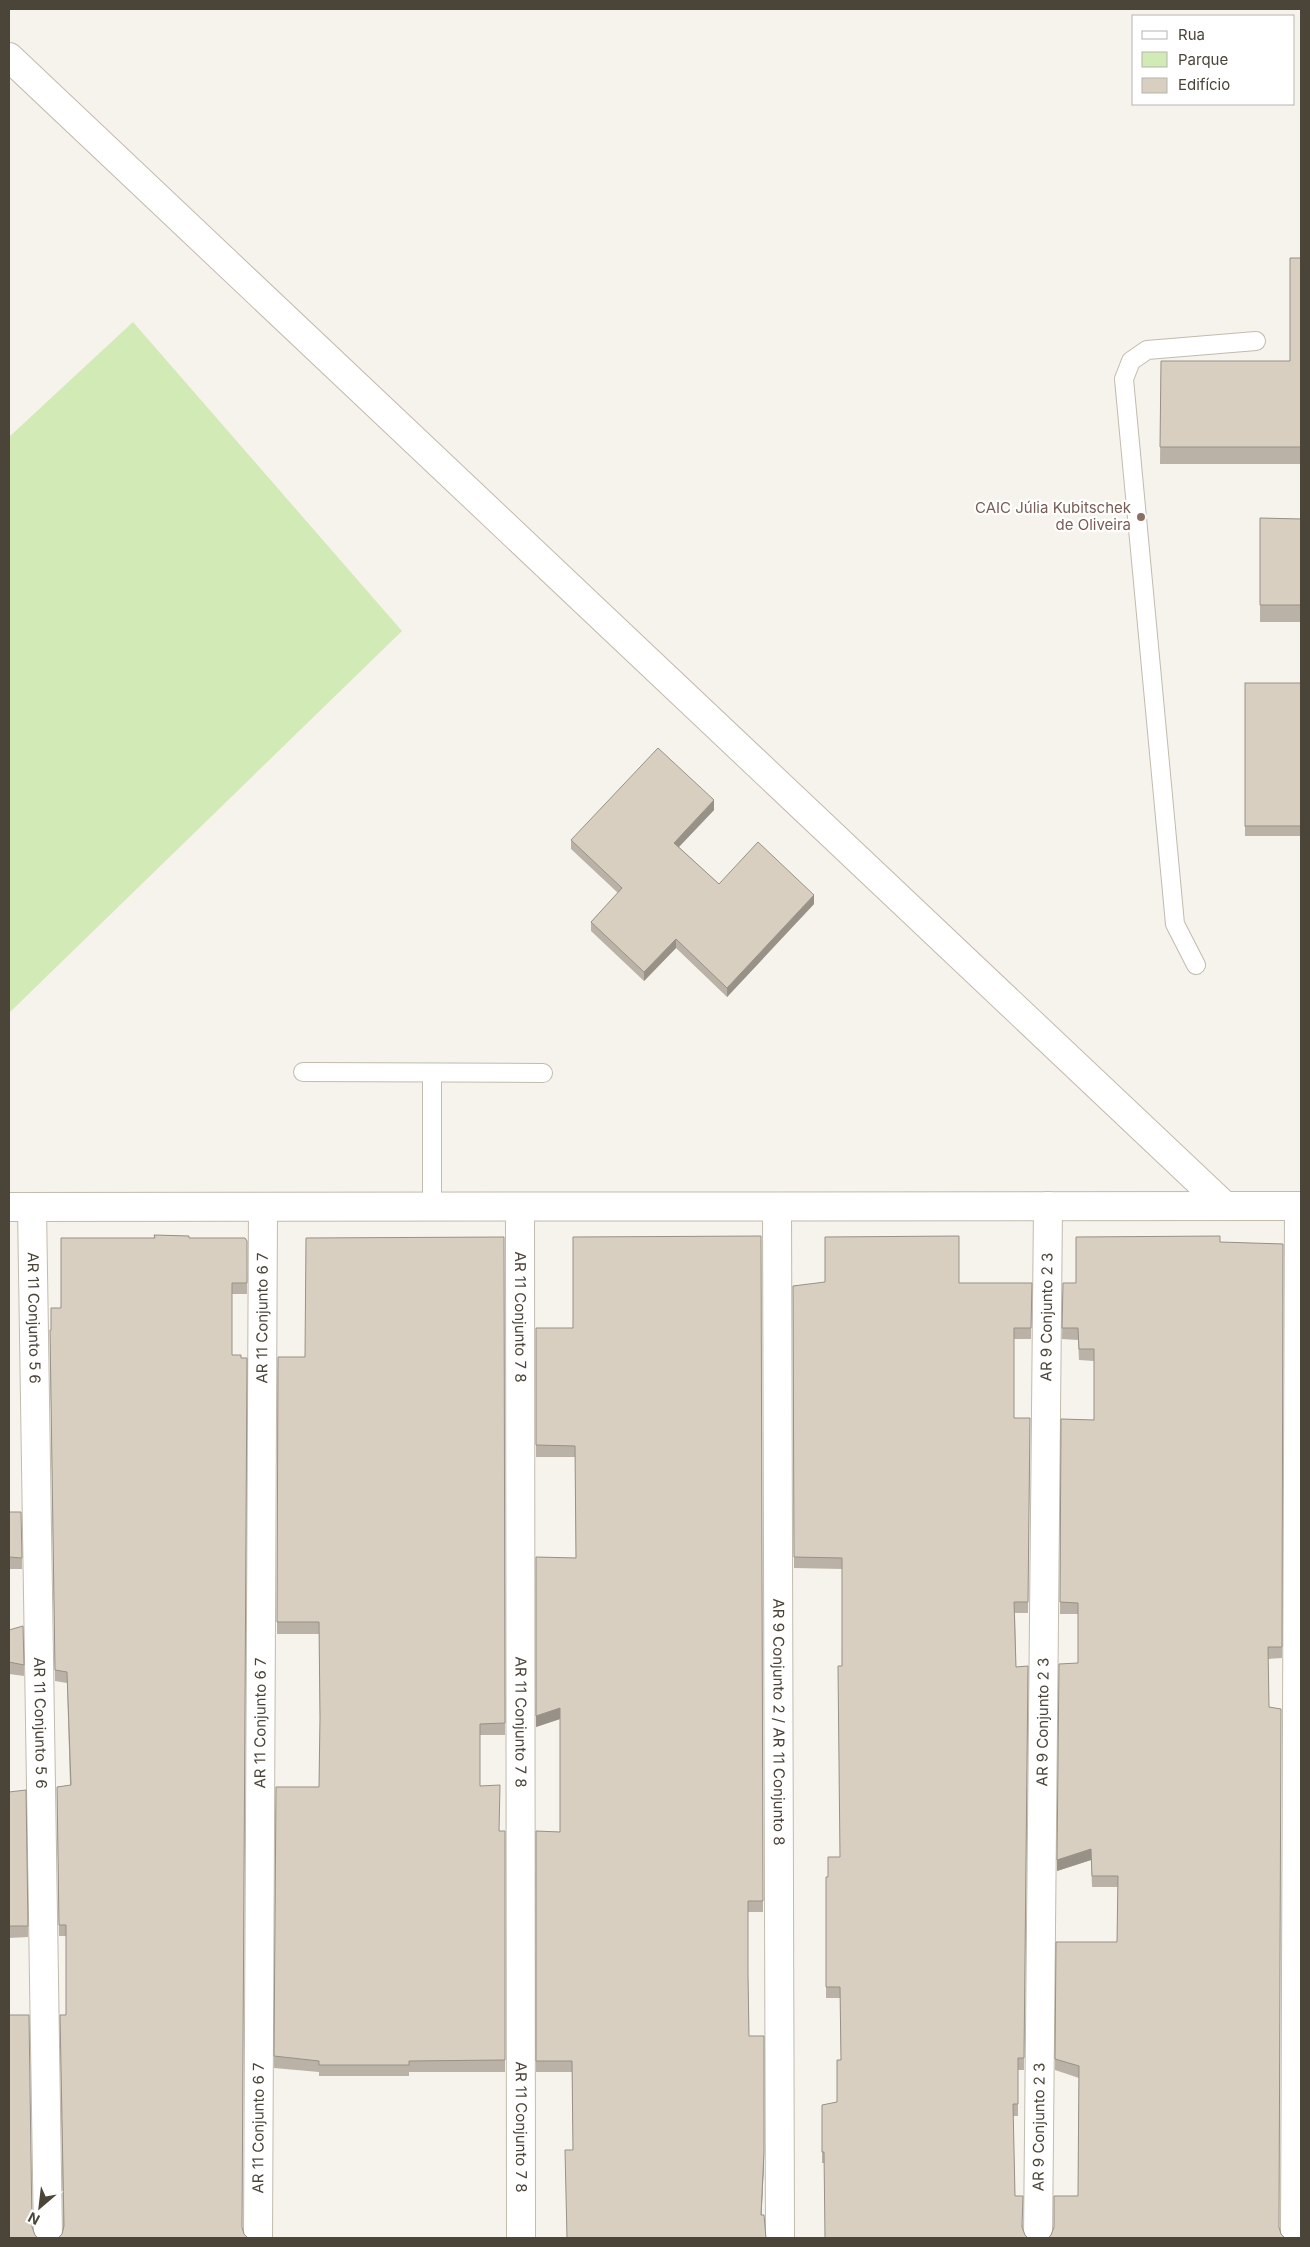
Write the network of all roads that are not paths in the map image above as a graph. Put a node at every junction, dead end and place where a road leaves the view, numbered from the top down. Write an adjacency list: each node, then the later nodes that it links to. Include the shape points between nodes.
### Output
1 (9, 57): 9 (street)
2 (1256, 341): 3 (lane, via 1147,350 1132,361 1124,379 1175,924)
3 (1196, 965)
4 (303, 1072): 5 (lane)
5 (432, 1073): 6 (lane); 13 (lane)
6 (543, 1073)
7 (520, 1206): 13 (street); 14 (street); 17 (street, AR 11 Conjunto 7 8)
8 (1048, 1206): 9 (street); 14 (street); 19 (street, AR 9 Conjunto 2 3)
9 (1224, 1206): 10 (street)
10 (1300, 1206): 20 (street)
11 (20, 1207): 12 (street); 15 (street, AR 11 Conjunto 5 6)
12 (263, 1207): 13 (street); 16 (street, AR 11 Conjunto 6 7)
13 (432, 1207)
14 (777, 1207): 18 (street, AR 9 Conjunto 2 / AR 11 Conjunto 8)
15 (48, 2238)
16 (258, 2238)
17 (521, 2238)
18 (780, 2238)
19 (1038, 2238)
20 (1295, 2238)

